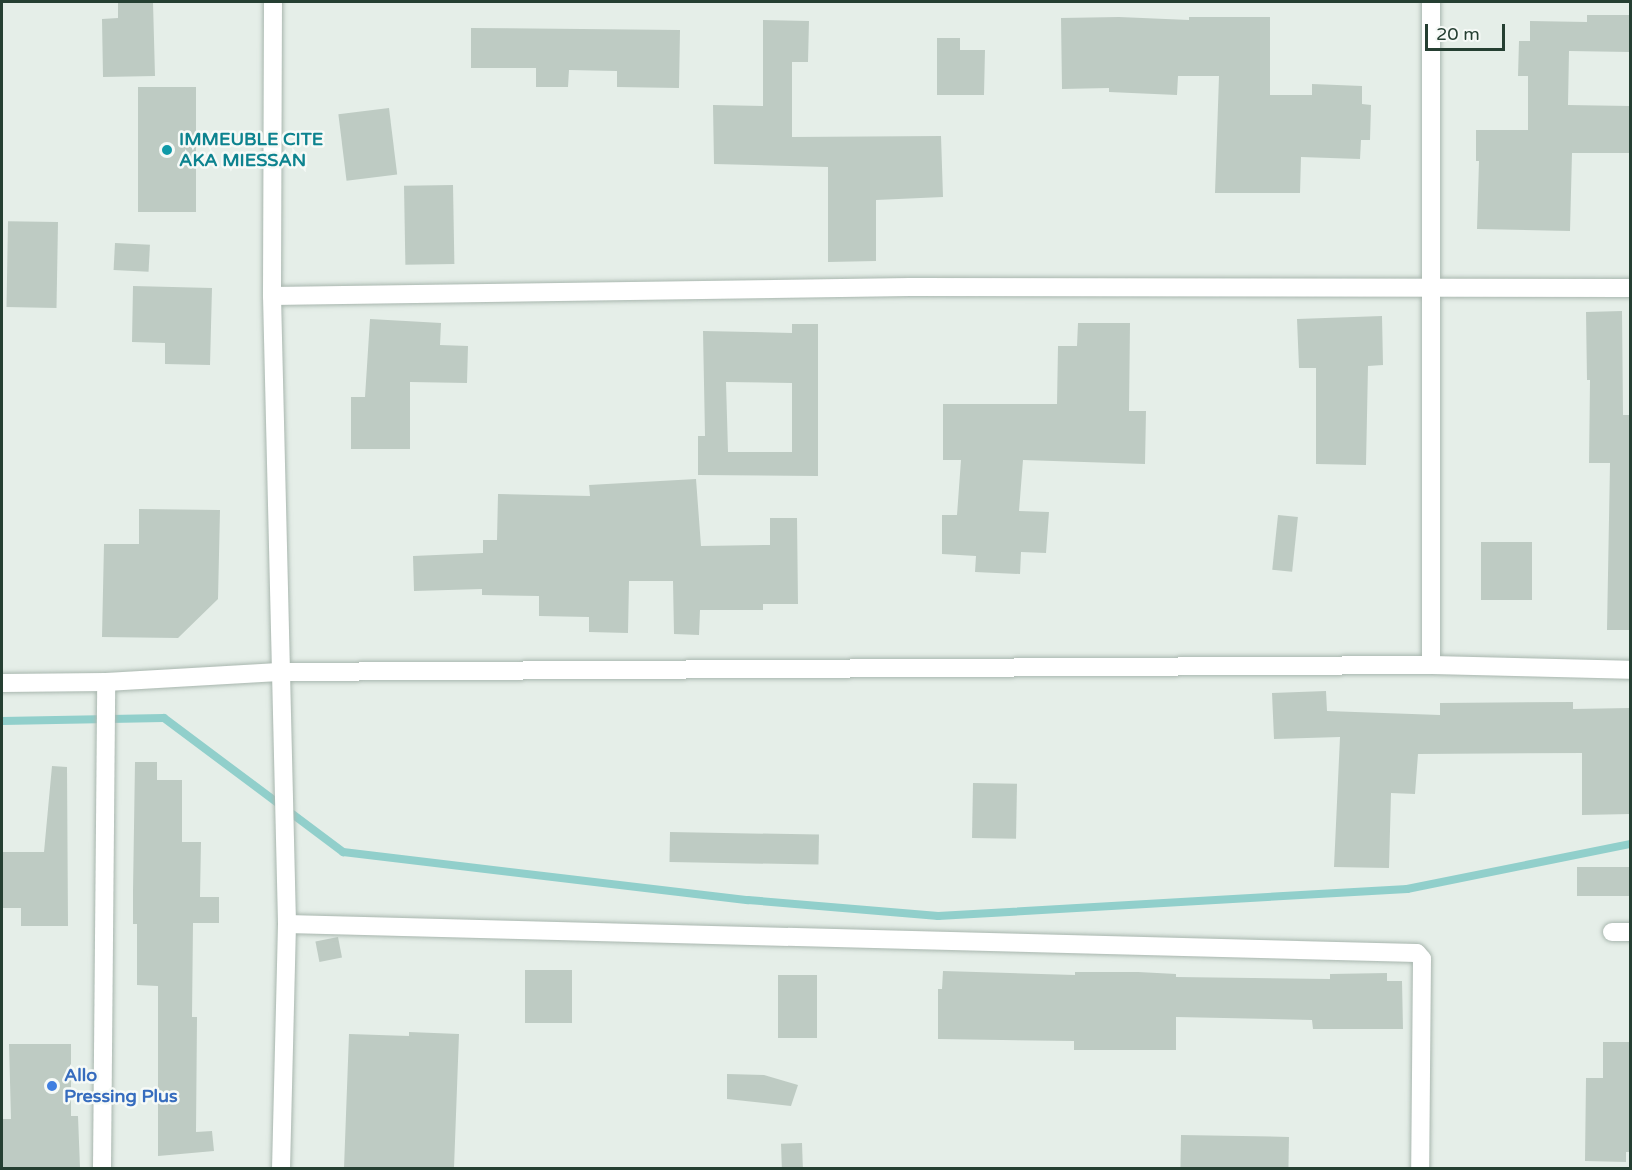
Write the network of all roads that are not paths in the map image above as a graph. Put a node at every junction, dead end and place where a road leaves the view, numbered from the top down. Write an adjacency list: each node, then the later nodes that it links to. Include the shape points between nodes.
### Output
1 (273, 2): 5 (street)
2 (1431, 2): 3 (street)
3 (1431, 287): 4 (street); 5 (street, via 922,287); 6 (street)
4 (1630, 288)
5 (272, 296): 8 (street)
6 (1431, 665): 7 (street); 8 (street)
7 (1630, 670)
8 (279, 672): 9 (street); 11 (street)
9 (106, 682): 10 (street); 14 (street)
10 (2, 683)
11 (287, 924): 15 (street); 16 (street, via 1417,953 1422,959)
12 (1612, 932): 13 (street)
13 (1630, 932)
14 (102, 1168)
15 (281, 1168)
16 (1420, 1168)

